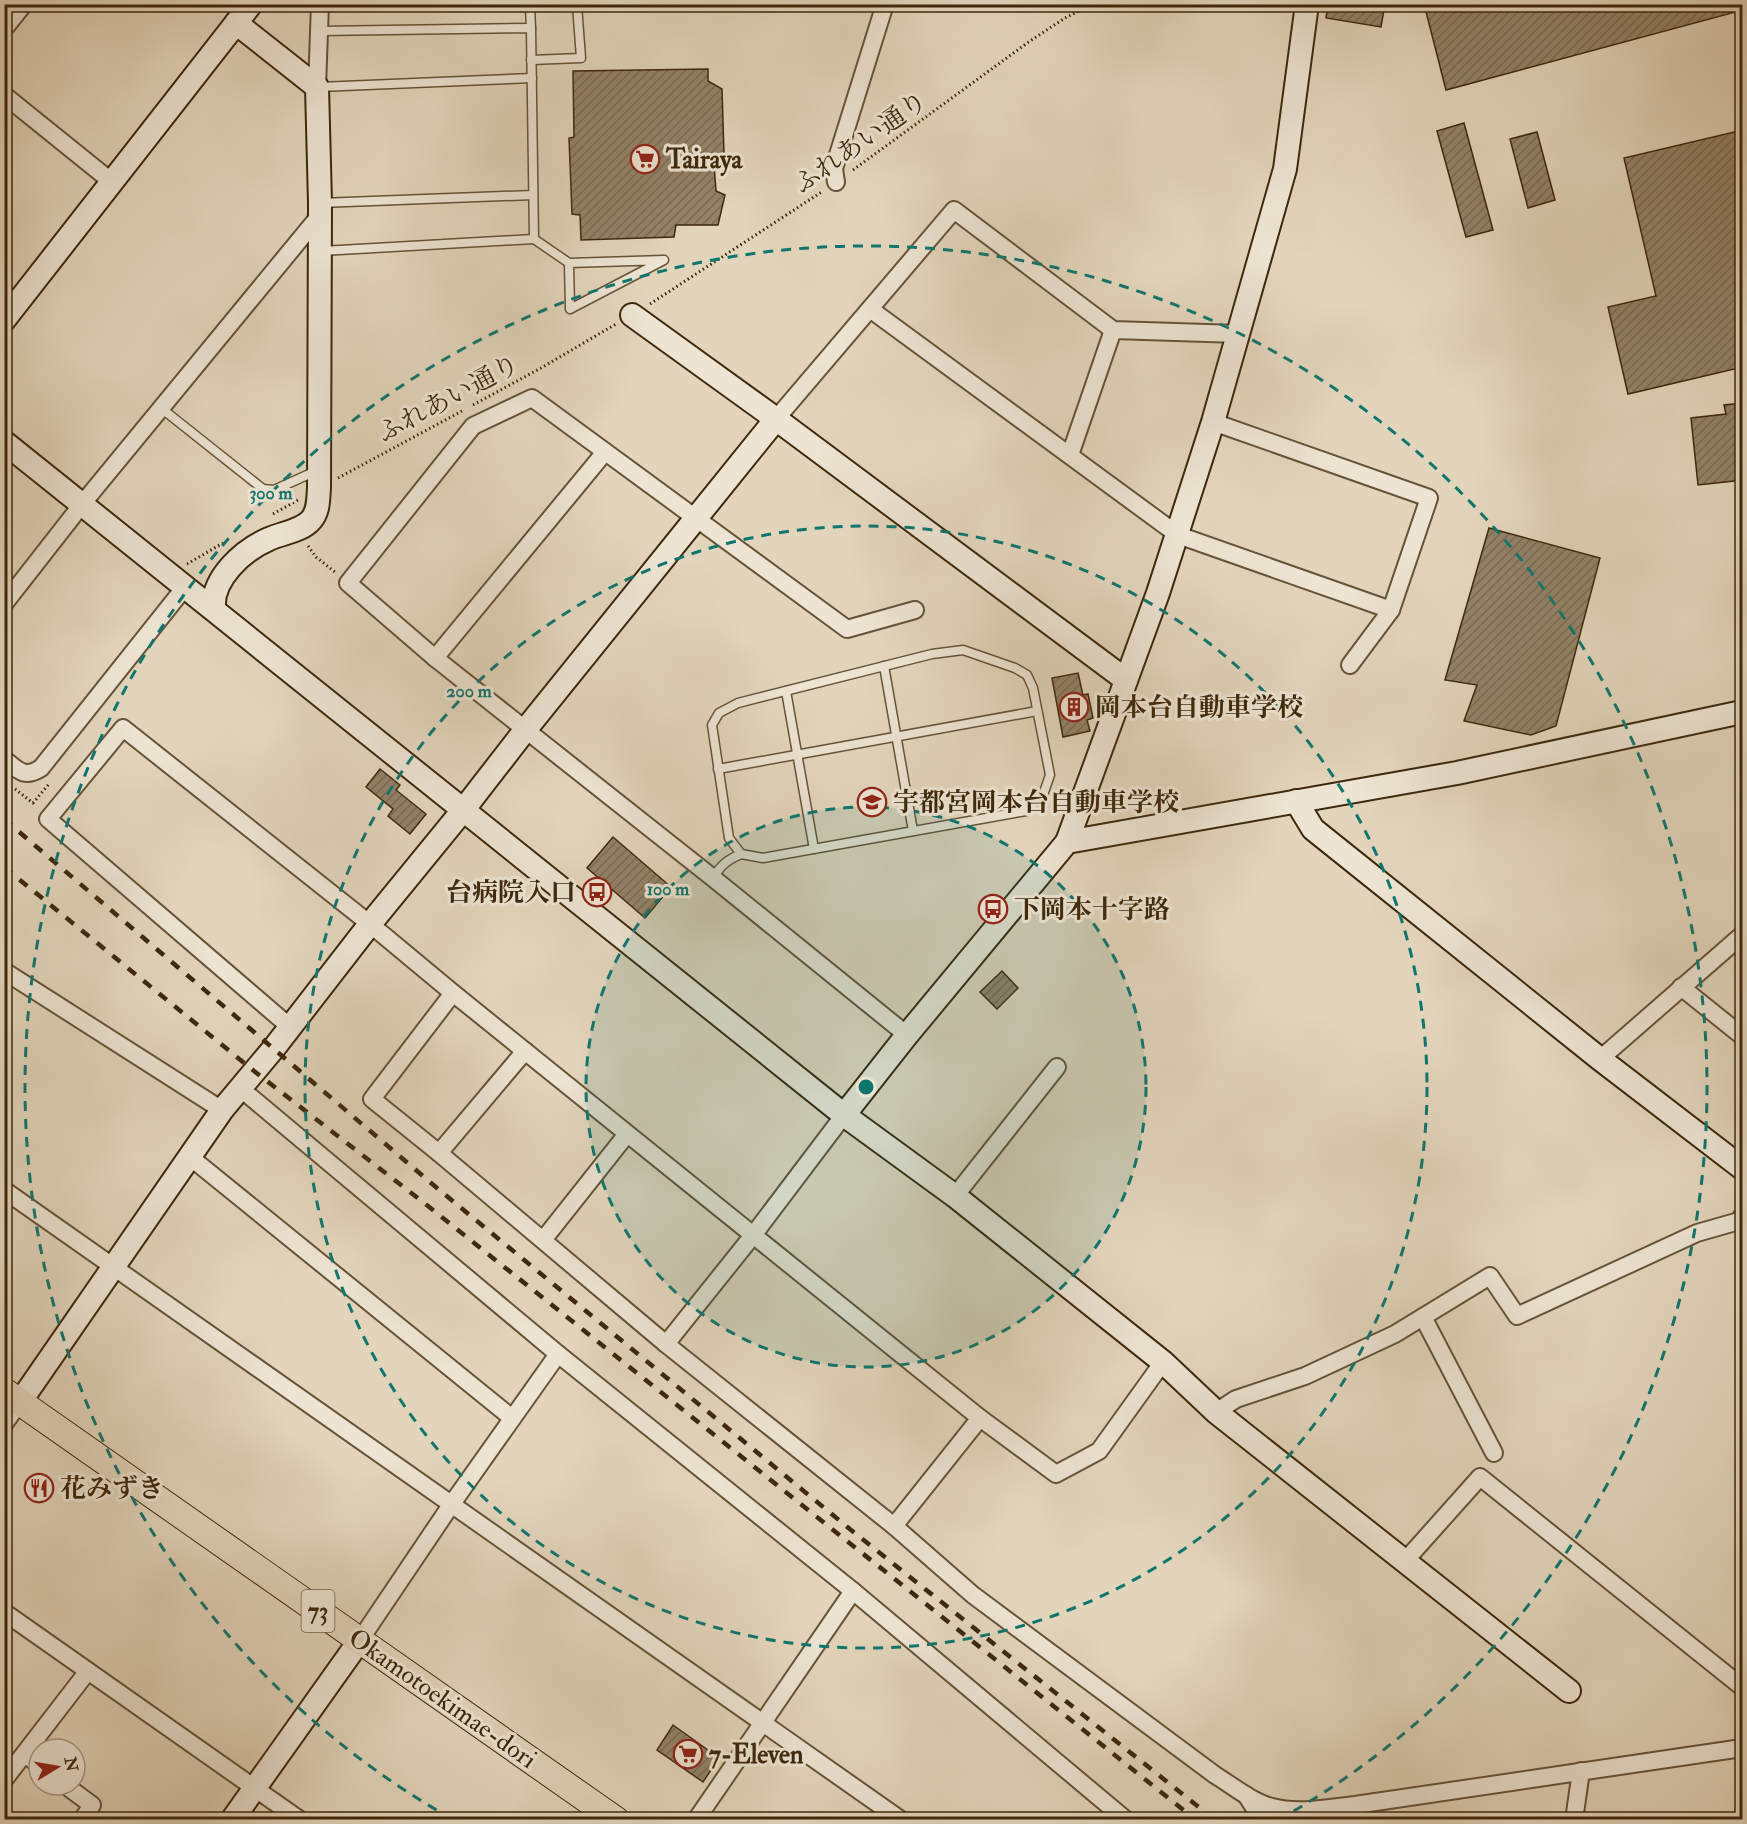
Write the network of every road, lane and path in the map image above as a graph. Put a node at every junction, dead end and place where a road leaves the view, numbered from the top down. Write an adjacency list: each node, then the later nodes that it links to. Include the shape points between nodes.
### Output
1 (24, 4): 9 (street)
2 (251, 4): 7 (street)
3 (320, 4): 10 (street)
4 (885, 4): 16 (street, via 837,158)
5 (1093, 4): 16 (path, ふれあい通り, via 1030,41)
6 (1307, 4): 26 (street, via 1285,169)
7 (236, 24): 13 (street); 15 (street)
8 (531, 28): 10 (lane); 11 (lane); 11 (lane, via 530,7 577,5 580,58)
9 (4, 29)
10 (319, 31): 13 (street)
11 (531, 60): 12 (lane)
12 (532, 78): 13 (lane); 17 (lane)
13 (317, 87): 18 (street)
14 (4, 95): 15 (street)
15 (112, 182): 24 (street)
16 (836, 182): 23 (path, ふれあい通り)
17 (533, 195): 18 (lane); 19 (lane)
18 (320, 209): 20 (street); 27 (street)
19 (534, 239): 20 (lane); 21 (lane)
20 (320, 251): 33 (street)
21 (569, 263): 21 (lane, via 581,263 664,260 570,309)
22 (870, 309): 25 (street, via 954,210); 28 (street); 32 (street)
23 (630, 316): 28 (street); 33 (path, ふれあい通り, via 541,368)
24 (4, 320)
25 (1113, 330): 26 (street); 32 (street)
26 (1238, 334): 29 (street)
27 (161, 408): 33 (lane, via 262,489 274,490); 34 (street)
28 (776, 419): 35 (street); 47 (street)
29 (1213, 422): 37 (street); 43 (street, via 1429,498)
30 (4, 442): 34 (street)
31 (605, 452): 35 (street); 38 (street, via 532,398 473,426); 44 (street)
32 (1070, 455): 37 (street)
33 (325, 476): 36 (street, via 312,519)
34 (83, 503): 39 (street); 40 (street)
35 (696, 518): 42 (street, via 847,629); 51 (street)
36 (295, 529): 38 (path, via 316,556); 41 (street, via 266,540 240,558 220,583)
37 (1178, 535): 43 (street); 47 (street)
38 (348, 583): 44 (street)
39 (185, 587): 41 (street); 54 (street, via 41,768 28,774)
40 (4, 604)
41 (213, 609): 57 (street)
42 (915, 610)
43 (1391, 610): 45 (street)
44 (435, 658): 51 (street)
45 (1350, 665)
46 (884, 666): 48 (lane); 49 (lane, via 963,650 1027,675); 52 (lane)
47 (1126, 680): 59 (street)
48 (786, 691): 53 (lane); 55 (lane, via 738,703 719,713 712,725)
49 (1037, 711): 52 (lane); 58 (lane, via 1050,775 1043,795 1026,811)
50 (1743, 712): 56 (street, via 1457,773)
51 (526, 729): 57 (street); 62 (street)
52 (896, 736): 53 (lane); 58 (lane)
53 (797, 754): 55 (lane); 60 (lane)
54 (4, 759)
55 (718, 769): 61 (lane, via 729,838)
56 (1296, 801): 59 (street); 72 (street, via 1313,829)
57 (464, 809): 63 (street); 76 (street)
58 (913, 831): 60 (lane)
59 (1067, 842): 69 (street)
60 (814, 849): 61 (lane, via 763,858)
61 (741, 854): 62 (lane, via 727,860)
62 (713, 878): 69 (street)
63 (370, 924): 67 (street); 68 (street); 68 (street, via 123,728 48,819)
64 (1743, 935): 66 (street)
65 (4, 971): 75 (street)
66 (1681, 987): 70 (street); 72 (street)
67 (453, 993): 71 (street); 78 (street, via 372,1099)
68 (290, 1027): 74 (street)
69 (907, 1035): 76 (street)
70 (1742, 1035)
71 (525, 1050): 77 (street); 78 (street)
72 (1600, 1059): 80 (street)
73 (1057, 1067): 82 (street)
74 (240, 1088): 75 (street); 89 (street)
75 (222, 1110): 79 (street)
76 (844, 1115): 82 (street); 84 (street)
77 (627, 1134): 84 (street); 85 (street)
78 (439, 1153): 85 (street)
79 (189, 1157): 86 (street); 93 (street)
80 (1743, 1168)
81 (4, 1190): 86 (street)
82 (955, 1196): 90 (street)
83 (1743, 1216): 87 (street, via 1738,1221 1696,1233 1517,1316 1490,1276)
84 (754, 1234): 88 (street); 94 (street)
85 (543, 1240): 88 (street)
86 (115, 1266): 91 (street); 97 (street)
87 (1423, 1317): 92 (street, via 1305,1376 1236,1400); 96 (street)
88 (666, 1344): 98 (street)
89 (558, 1354): 93 (street); 100 (street)
90 (1163, 1362): 92 (street); 94 (street, via 1099,1451 1056,1474)
91 (12, 1396): 95 (street); 102 (main road, Okamotoekimae-dori / 73)
92 (1216, 1412): 99 (street)
93 (512, 1418): 97 (street)
94 (980, 1418): 98 (street)
95 (4, 1424)
96 (1494, 1453)
97 (451, 1505): 102 (street); 106 (street)
98 (894, 1526): 112 (street, via 973,1595)
99 (1405, 1562): 104 (street, via 1480,1477); 105 (street)
100 (854, 1591): 106 (street); 120 (street)
101 (4, 1612): 103 (street)
102 (360, 1640): 111 (street); 117 (main road, Okamotoekimae-dori / 73)
103 (88, 1671): 108 (street); 111 (street)
104 (1743, 1687)
105 (1569, 1691)
106 (763, 1723): 118 (street); 119 (street)
107 (1743, 1748): 109 (street)
108 (25, 1754): 110 (street)
109 (1581, 1771): 112 (street, via 1301,1811 1271,1807); 122 (street)
110 (4, 1780)
111 (254, 1788): 115 (street); 116 (street)
112 (1245, 1794): 121 (street)
113 (81, 1797): 114 (street, via 92,1805)
114 (82, 1820)
115 (232, 1820)
116 (300, 1820)
117 (616, 1820)
118 (696, 1820)
119 (901, 1820)
120 (1126, 1820)
121 (1262, 1820)
122 (1574, 1820)

